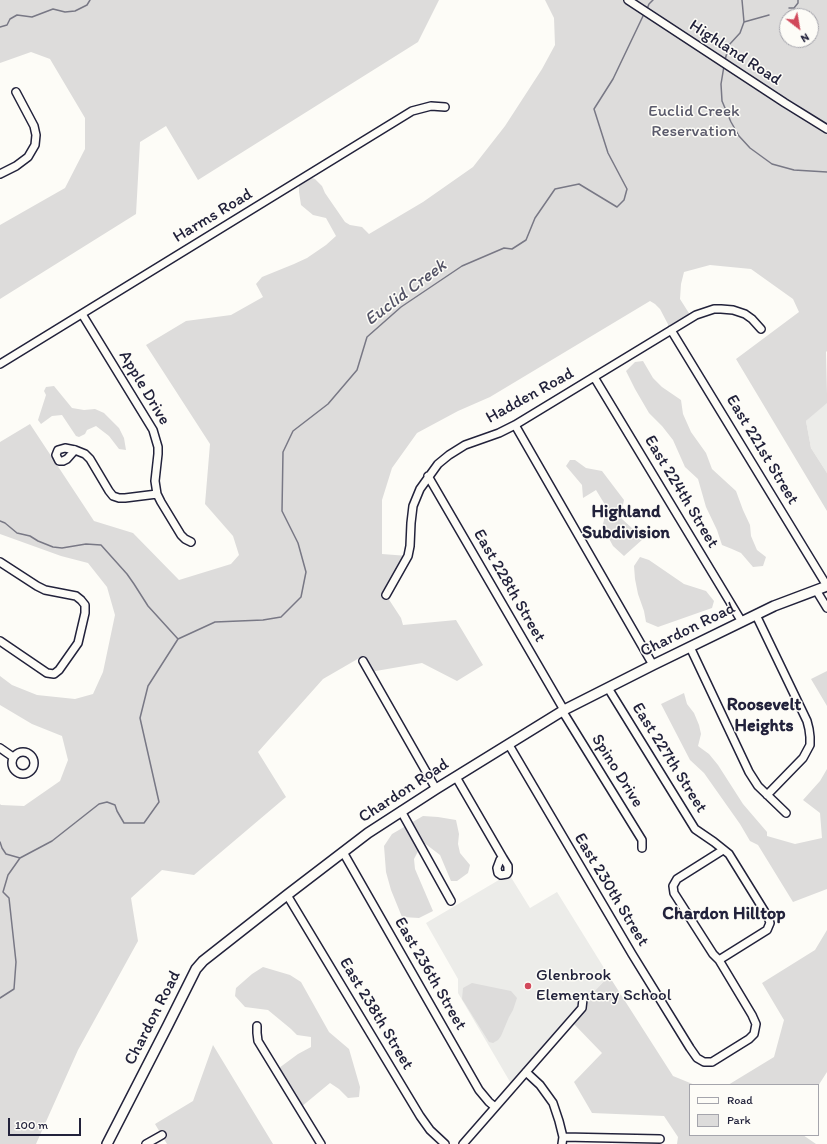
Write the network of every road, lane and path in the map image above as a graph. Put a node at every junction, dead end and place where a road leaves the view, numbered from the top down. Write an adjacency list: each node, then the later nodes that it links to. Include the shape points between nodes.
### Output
1 (628, 0): 4 (street, Highland Road)
2 (16, 92): 5 (street, via 34,126 35,145 28,157)
3 (445, 107): 6 (street, Harms Road, via 431,106 412,111)
4 (827, 129)
5 (0, 174)
6 (82, 314): 9 (street, Harms Road); 14 (street, Apple Drive, via 153,430 158,446 155,480)
7 (761, 329): 8 (street, Hadden Road, via 745,314 721,309 696,315)
8 (671, 330): 10 (street, Hadden Road); 17 (street, East 221st Street)
9 (0, 364)
10 (594, 378): 11 (street, Hadden Road); 22 (street, East 224th Street)
11 (515, 425): 13 (street, Hadden Road, via 465,445 438,464); 26 (street)
12 (75, 450): 14 (street, via 85,454 90,460 113,496 125,498)
13 (428, 476): 19 (street, Hadden Road, via 413,506 408,556); 28 (street, East 228th Street)
14 (157, 494): 15 (street, Apple Drive, via 181,535)
15 (191, 542)
16 (0, 562): 23 (street, via 37,586 76,596 85,605 78,643 54,674 47,673)
17 (827, 586): 18 (main road, Chardon Road)
18 (816, 590): 20 (street); 21 (main road, Chardon Road)
19 (386, 595)
20 (827, 608)
21 (756, 615): 22 (main road, Chardon Road); 34 (street, via 807,720 810,737 810,745 803,758)
22 (742, 622): 24 (main road, Chardon Road)
23 (0, 641)
24 (690, 647): 26 (main road, Chardon Road); 34 (street, via 749,772)
25 (363, 661): 33 (street)
26 (653, 665): 27 (main road, Chardon Road)
27 (608, 688): 28 (main road, Chardon Road); 38 (street, East 227th Street, via 694,829)
28 (563, 711): 29 (main road, Chardon Road); 37 (street, Spino Drive, via 642,840)
29 (509, 745): 32 (main road, Chardon Road); 43 (street, East 230th Street, via 690,1048 697,1058 704,1062 712,1062 749,1038 754,1034 756,1024)
30 (0, 748): 31 (street)
31 (13, 757)
32 (456, 777): 33 (main road, Chardon Road); 40 (street)
33 (436, 789): 35 (main road, Chardon Road)
34 (767, 795): 36 (street)
35 (401, 811): 39 (main road, Chardon Road); 42 (street)
36 (786, 813)
37 (642, 848)
38 (723, 850): 43 (street, via 677,879 673,886 674,893); 43 (street, East 227th Street, via 733,860 770,923 767,930)
39 (343, 852): 41 (main road, Chardon Road); 47 (street, East 236th Street, via 479,1090)
40 (503, 858)
41 (287, 895): 51 (main road, Chardon Road, via 196,969); 54 (street, East 238th Street, via 420,1116)
42 (451, 902)
43 (719, 960)
44 (583, 999): 46 (street, via 582,1008)
45 (257, 1026): 53 (street, via 258,1041)
46 (526, 1072): 47 (street); 50 (street, via 540,1085 553,1103)
47 (495, 1107): 55 (street)
48 (162, 1135): 52 (street)
49 (660, 1139): 50 (street)
50 (562, 1140)
51 (107, 1144)
52 (146, 1144)
53 (321, 1144)
54 (445, 1144)
55 (463, 1144)

